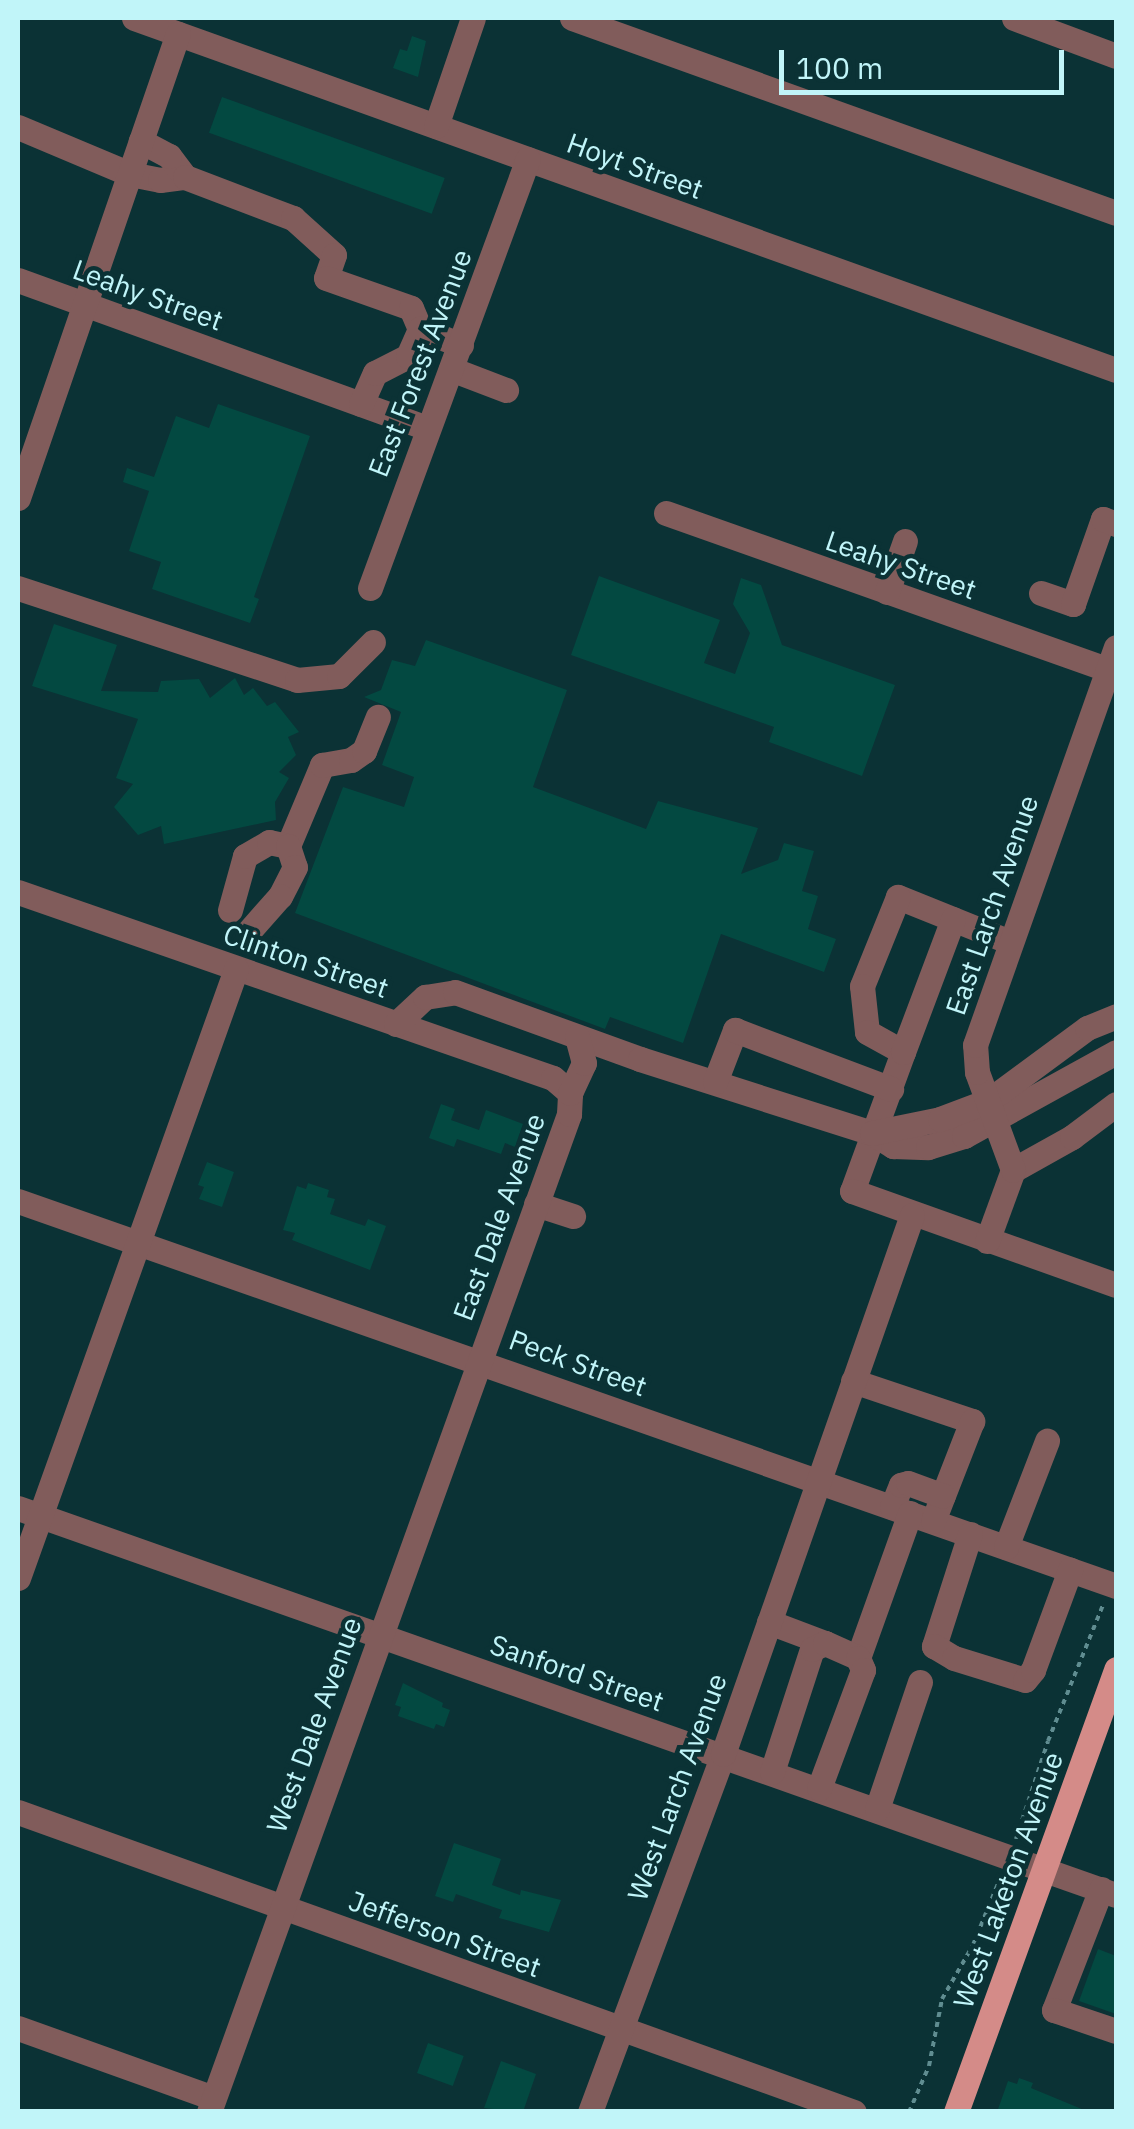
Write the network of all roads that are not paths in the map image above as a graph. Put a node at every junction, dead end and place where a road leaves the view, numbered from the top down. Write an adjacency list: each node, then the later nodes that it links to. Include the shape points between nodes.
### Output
1 (134, 18): 5 (street, Hoyt Street)
2 (473, 18): 7 (street)
3 (572, 18): 13 (street)
4 (1014, 18): 6 (street)
5 (178, 34): 7 (street, Hoyt Street); 9 (street)
6 (1116, 56)
7 (436, 126): 10 (street, Hoyt Street)
8 (18, 127): 11 (street)
9 (141, 141): 11 (street); 12 (street, via 169,156)
10 (528, 159): 17 (street, East Forest Avenue); 18 (street, Hoyt Street)
11 (130, 174): 12 (street); 15 (street)
12 (186, 177): 16 (street, via 293,218 334,255 326,278 411,308)
13 (1116, 213)
14 (18, 280): 15 (street, Leahy Street)
15 (86, 304): 20 (street, Leahy Street); 22 (street)
16 (420, 329): 17 (street); 20 (street, via 408,356 375,373)
17 (456, 357): 19 (street); 21 (street, East Forest Avenue)
18 (1116, 370)
19 (506, 390)
20 (361, 404): 21 (street, Leahy Street)
21 (427, 428): 28 (street, East Forest Avenue)
22 (28, 436): 23 (street)
23 (18, 498)
24 (666, 513): 29 (street, Leahy Street)
25 (1116, 524): 30 (street, via 1103,519 1072,604)
26 (904, 542): 29 (street)
27 (18, 588): 31 (street, via 296,680 339,676)
28 (370, 588)
29 (886, 592): 32 (street, Leahy Street)
30 (1041, 593)
31 (373, 642)
32 (1114, 663): 39 (street, East Larch Avenue)
33 (378, 717): 34 (street, via 364,750 351,760 322,765)
34 (288, 846): 36 (street, via 269,842 245,856); 38 (street, via 295,867)
35 (18, 892): 40 (street, Clinton Street)
36 (230, 910)
37 (953, 919): 39 (street); 44 (street); 44 (street, via 898,897 862,986 867,1032)
38 (250, 930)
39 (1010, 942): 50 (street, East Larch Avenue, via 975,1045)
40 (236, 969): 42 (street, Clinton Street); 58 (street)
41 (1116, 1016): 50 (street, via 1088,1028)
42 (396, 1024): 43 (street, via 425,997 456,992); 48 (street, Clinton Street, via 553,1078)
43 (577, 1036): 46 (street); 48 (street, East Dale Avenue, via 584,1063)
44 (903, 1052): 47 (street)
45 (1116, 1052): 50 (street)
46 (715, 1082): 47 (street, via 735,1030); 51 (street)
47 (892, 1089): 51 (street)
48 (570, 1094): 54 (street, East Dale Avenue, via 570,1114)
49 (1116, 1104): 52 (street)
50 (992, 1111): 51 (street, via 928,1147 893,1146); 52 (street, East Larch Avenue)
51 (872, 1133): 55 (street, via 852,1192)
52 (1013, 1170): 57 (street)
53 (18, 1201): 58 (street, Peck Street)
54 (536, 1204): 56 (street); 60 (street, East Dale Avenue)
55 (912, 1215): 57 (street); 61 (street)
56 (572, 1216)
57 (986, 1240): 59 (street)
58 (137, 1244): 60 (street, Peck Street); 65 (street)
59 (1116, 1285)
60 (479, 1360): 63 (street, Peck Street); 73 (street, West Dale Avenue)
61 (853, 1381): 63 (street); 64 (street, via 972,1421)
62 (1047, 1441): 68 (street)
63 (818, 1481): 66 (street, Peck Street); 72 (street, West Larch Avenue)
64 (942, 1496): 66 (street); 66 (street, via 900,1485)
65 (28, 1512): 70 (street); 73 (street, Sanford Street)
66 (912, 1514): 67 (street, Peck Street); 75 (street)
67 (970, 1534): 68 (street, Peck Street); 69 (street, via 934,1646 954,1658 1025,1680)
68 (1006, 1547): 69 (street, Peck Street)
69 (1070, 1570): 71 (street, Peck Street)
70 (18, 1578)
71 (1116, 1586)
72 (769, 1622): 74 (street); 78 (street, West Larch Avenue)
73 (378, 1637): 78 (street, Sanford Street); 85 (street, West Dale Avenue)
74 (824, 1643): 75 (street); 79 (street, via 812,1649)
75 (858, 1658): 80 (street, via 863,1670)
76 (1116, 1669): 83 (main road, West Laketon Avenue)
77 (920, 1682): 81 (street)
78 (723, 1754): 79 (street, Sanford Street); 87 (street, West Larch Avenue)
79 (772, 1772): 80 (street, Sanford Street)
80 (819, 1788): 81 (street, Sanford Street)
81 (877, 1809): 83 (street, Sanford Street)
82 (18, 1812): 85 (street, Jefferson Street)
83 (1043, 1868): 84 (street, Sanford Street); 92 (main road, West Laketon Avenue)
84 (1109, 1892): 88 (street, via 1054,2010)
85 (281, 1908): 87 (street, Jefferson Street); 89 (street, West Dale Avenue)
86 (18, 2028): 89 (street)
87 (620, 2028): 90 (street, West Larch Avenue); 91 (street, Jefferson Street)
88 (1116, 2032)
89 (211, 2105)
90 (590, 2112)
91 (854, 2112)
92 (956, 2112)

